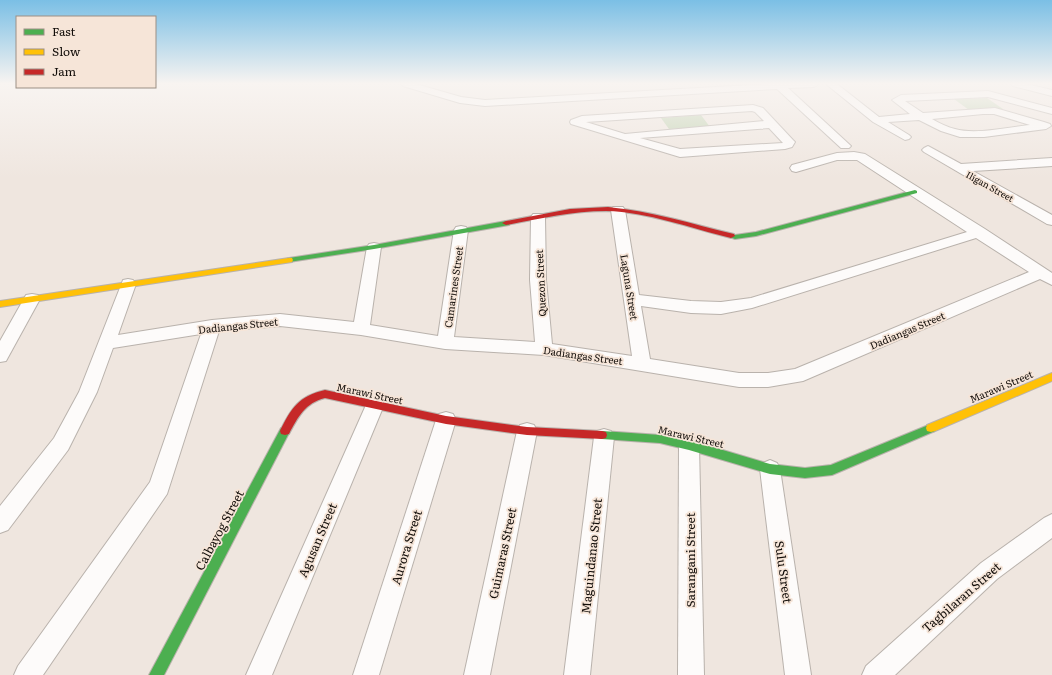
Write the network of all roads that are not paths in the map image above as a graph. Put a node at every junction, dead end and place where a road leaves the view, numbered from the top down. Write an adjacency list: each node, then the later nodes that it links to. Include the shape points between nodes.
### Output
1 (623, 116): 11 (street, via 582,118 575,122)
2 (764, 116): 9 (street)
3 (812, 116): 13 (street)
4 (871, 116): 8 (street)
5 (914, 116): 8 (street)
6 (919, 116): 10 (street, via 953,133 971,134)
7 (1011, 116): 10 (street)
8 (877, 120): 12 (street)
9 (772, 124): 11 (street); 11 (street, via 789,142 788,145 680,153)
10 (1049, 126)
11 (619, 136)
12 (905, 137)
13 (845, 146)
14 (928, 150): 18 (street, Iligan Street)
15 (1052, 162): 16 (street)
16 (1034, 164): 18 (street); 19 (street)
17 (796, 168): 20 (street, via 856,155)
18 (958, 168): 23 (street, Iligan Street)
19 (1052, 173)
20 (915, 192): 21 (street, via 756,234 735,237); 25 (street)
21 (618, 210): 22 (street, via 591,209); 30 (street, Laguna Street)
22 (538, 217): 24 (street); 36 (street, Quezon Street, via 538,280)
23 (1052, 221)
24 (461, 230): 26 (street); 35 (street, Camarines Street)
25 (980, 232): 27 (street); 30 (street, via 752,302 721,308)
26 (374, 247): 28 (street); 33 (street)
27 (1046, 277): 38 (street, Dadiangas Street, via 797,376 739,380)
28 (128, 284): 29 (street); 34 (street)
29 (32, 299): 31 (street); 37 (street)
30 (631, 299): 38 (street, Laguna Street)
31 (0, 304)
32 (212, 326): 33 (street, Dadiangas Street, via 280,320); 34 (street, Dadiangas Street); 49 (street, via 159,487)
33 (361, 329): 35 (street, Dadiangas Street)
34 (106, 343): 47 (street, via 88,392 61,444)
35 (445, 343): 36 (street, Dadiangas Street)
36 (544, 349): 38 (street, Dadiangas Street)
37 (0, 356)
38 (642, 364)
39 (1052, 377): 46 (street, Marawi Street, via 832,470 805,473)
40 (307, 398): 41 (street, Marawi Street, via 325,394); 50 (street, Calbayog Street, via 299,405)
41 (375, 405): 42 (street, Marawi Street); 51 (street, Agusan Street)
42 (446, 420): 43 (street, Marawi Street); 52 (street, Aurora Street)
43 (526, 431): 44 (street, Marawi Street); 53 (street, Guimaras Street)
44 (604, 436): 45 (street, Marawi Street, via 660,439); 54 (street, Maguindanao Street)
45 (689, 446): 46 (street, Marawi Street); 55 (street, Sarangani Street)
46 (770, 469): 56 (street, Sulu Street)
47 (4, 515)
48 (1052, 525): 57 (street, Tagbilaran Street, via 989,571)
49 (27, 675)
50 (156, 675)
51 (259, 675)
52 (366, 675)
53 (477, 675)
54 (577, 675)
55 (691, 675)
56 (798, 675)
57 (876, 675)

